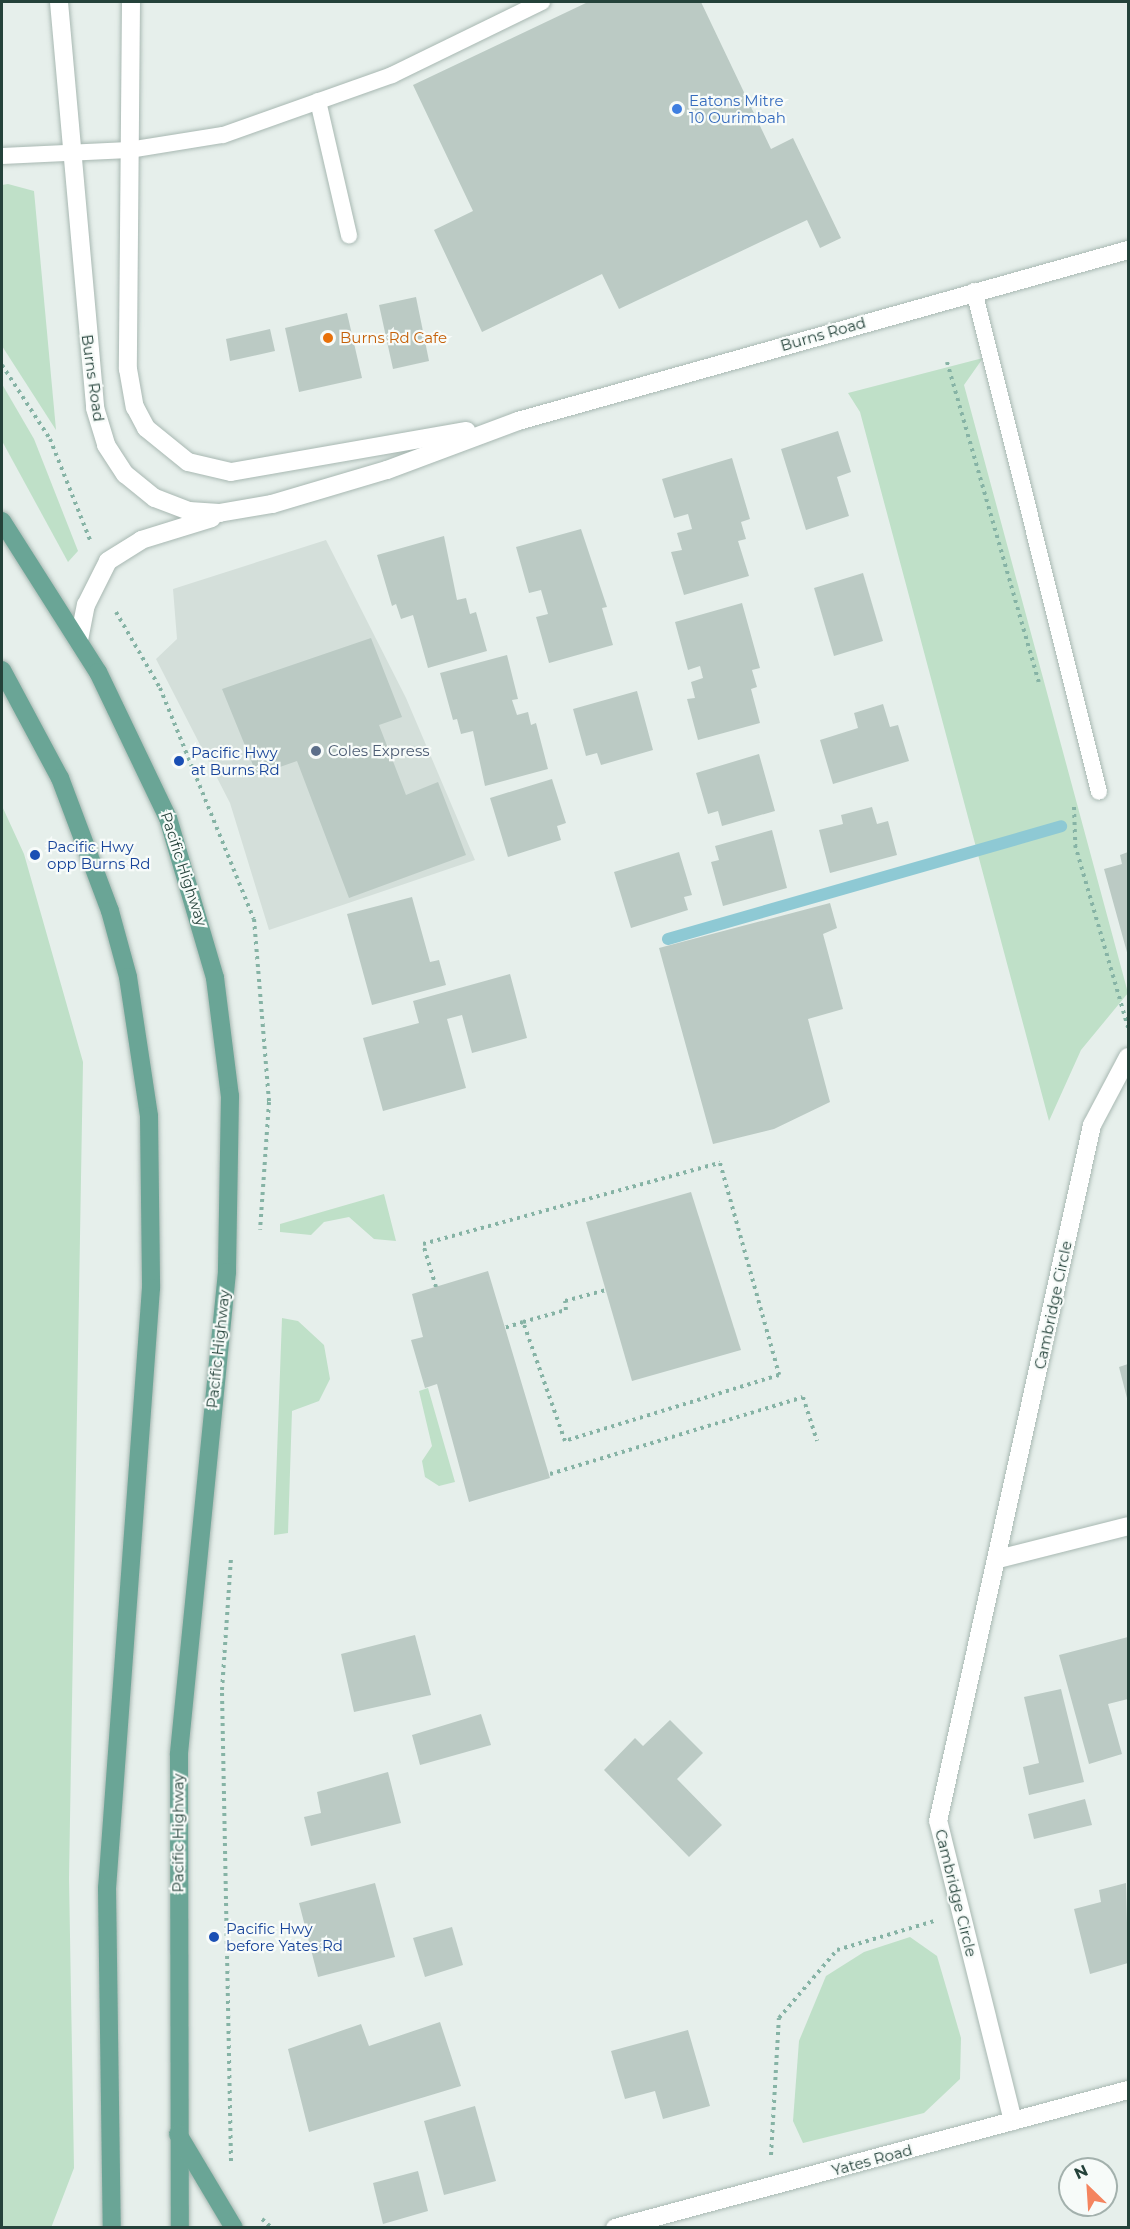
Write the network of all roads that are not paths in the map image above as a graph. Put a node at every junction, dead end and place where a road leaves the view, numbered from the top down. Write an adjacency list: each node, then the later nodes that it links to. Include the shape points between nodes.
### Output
1 (59, 2): 6 (street, Burns Road)
2 (131, 2): 5 (street, Burns Road)
3 (542, 2): 4 (lane, via 392,75)
4 (318, 101): 5 (lane, via 223,135); 8 (lane)
5 (129, 150): 6 (lane); 11 (street, Burns Road, via 129,384 141,419 166,447 200,467 250,471)
6 (71, 154): 7 (lane); 12 (street, Burns Road, via 90,377 106,445 125,474 155,498 189,511)
7 (2, 156)
8 (349, 235)
9 (1128, 250): 10 (street, Burns Road)
10 (974, 291): 11 (street, Burns Road); 16 (lane)
11 (518, 421): 12 (street, Burns Road, via 348,482)
12 (237, 511): 14 (street, via 116,553 92,588)
13 (2, 521): 14 (main road, Pacific Highway)
14 (79, 640): 22 (main road, Pacific Highway, via 146,766 189,875 215,978 230,1096 227,1272 179,1755)
15 (2, 670): 23 (main road, via 60,778 110,911 128,977 149,1116 151,1288 106,1888)
16 (1099, 792)
17 (1128, 1058): 19 (street, Cambridge Circle, via 1092,1125)
18 (1128, 1526): 19 (street)
19 (998, 1559): 21 (street, Cambridge Circle, via 938,1821)
20 (1128, 2090): 21 (street, Yates Road)
21 (1013, 2121): 26 (street, Yates Road)
22 (176, 2130): 24 (main road, Pacific Highway); 25 (main road)
23 (112, 2228)
24 (180, 2228)
25 (234, 2228)
26 (615, 2228)

